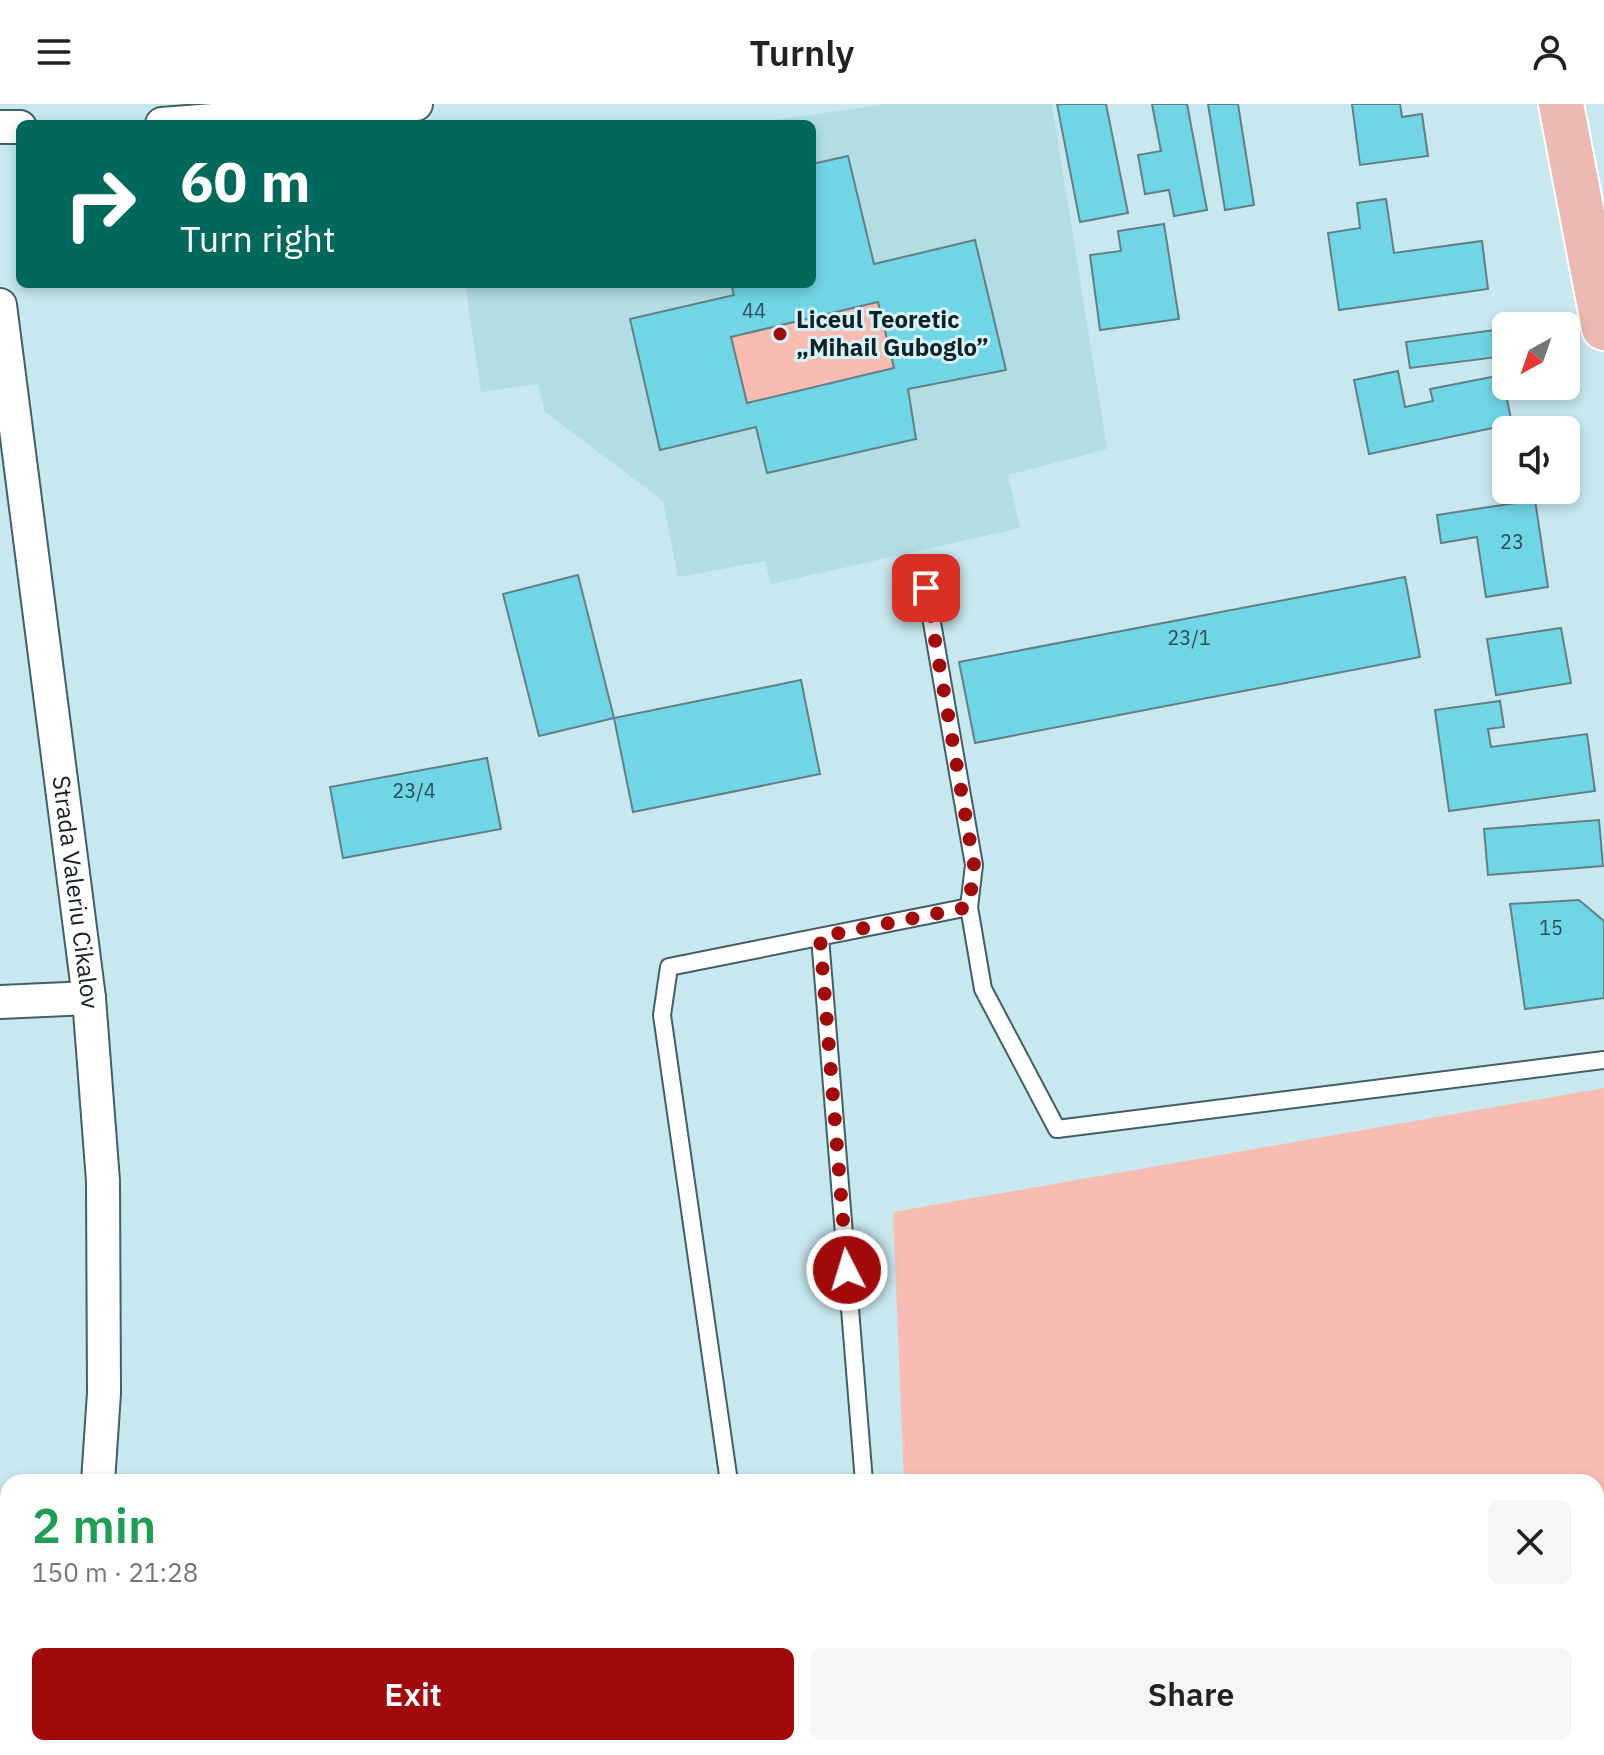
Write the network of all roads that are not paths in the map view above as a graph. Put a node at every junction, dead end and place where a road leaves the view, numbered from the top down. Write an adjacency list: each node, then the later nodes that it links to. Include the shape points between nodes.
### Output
1 (416, 104): 3 (street)
2 (1561, 104): 5 (main road)
3 (213, 120)
4 (0, 305): 9 (street, Strada Valeriu Cikalov)
5 (1604, 328)
6 (926, 588): 7 (lane, via 974,865)
7 (969, 907): 8 (lane); 11 (lane, via 983,989 1057,1129)
8 (820, 937): 13 (lane, via 669,967 662,1015); 14 (lane)
9 (89, 998): 10 (street); 12 (street, Strada Valeriu Cikalov, via 103,1181 104,1393)
10 (0, 1002)
11 (1604, 1060)
12 (99, 1474)
13 (728, 1474)
14 (863, 1474)

